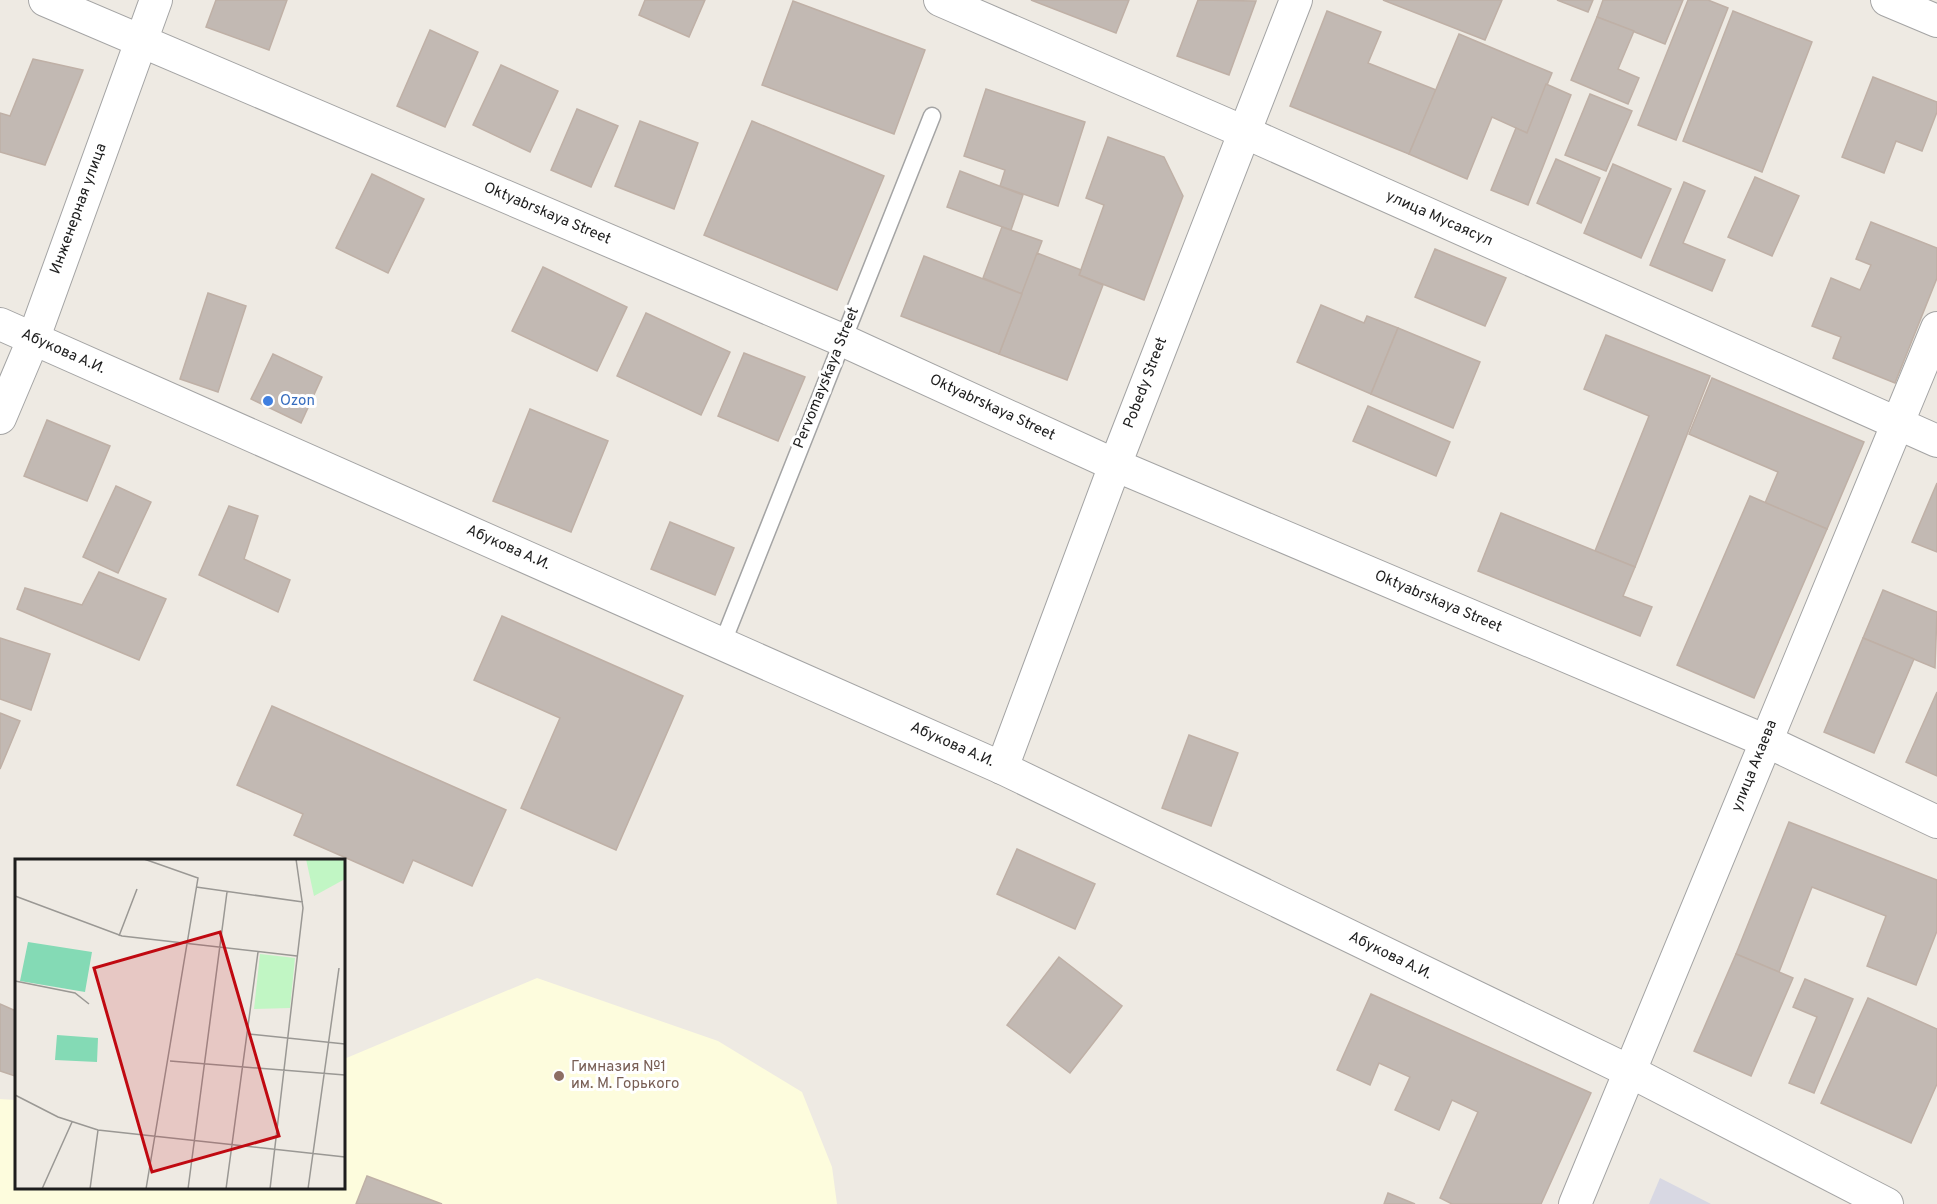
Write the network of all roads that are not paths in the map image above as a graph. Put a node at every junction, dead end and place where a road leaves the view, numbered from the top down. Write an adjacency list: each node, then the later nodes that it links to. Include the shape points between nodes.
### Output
1 (45, 0): 7 (street, Oktyabrskaya Street)
2 (156, 0): 7 (street, Инженерная улица)
3 (1296, 0): 9 (street, Pobedy Street)
4 (1887, 0): 6 (street)
5 (959, 4): 9 (street, улица Мусаясул)
6 (1937, 21)
7 (140, 40): 12 (street, Инженерная улица); 13 (street, Oktyabrskaya Street)
8 (932, 116): 13 (lane, Pervomayskaya Street)
9 (1244, 132): 15 (street, улица Мусаясул); 17 (street, Pobedy Street)
10 (0, 324): 12 (street, Абукова А.И.)
11 (1937, 328): 15 (street, улица Акаева)
12 (33, 340): 14 (street, Инженерная улица); 18 (street, Абукова А.И.)
13 (842, 340): 17 (street, Oktyabrskaya Street); 18 (lane, Pervomayskaya Street)
14 (0, 418)
15 (1898, 423): 16 (street, улица Мусаясул); 19 (street, улица Акаева)
16 (1937, 441)
17 (1114, 465): 19 (street, Oktyabrskaya Street); 20 (street, Pobedy Street)
18 (723, 642): 20 (street, Абукова А.И.)
19 (1766, 741): 21 (street, Oktyabrskaya Street); 22 (street, улица Акаева)
20 (1002, 768): 22 (street, Абукова А.И.)
21 (1937, 822)
22 (1629, 1071): 23 (street, улица Акаева); 24 (street, Абукова А.И.)
23 (1575, 1204)
24 (1887, 1204)

